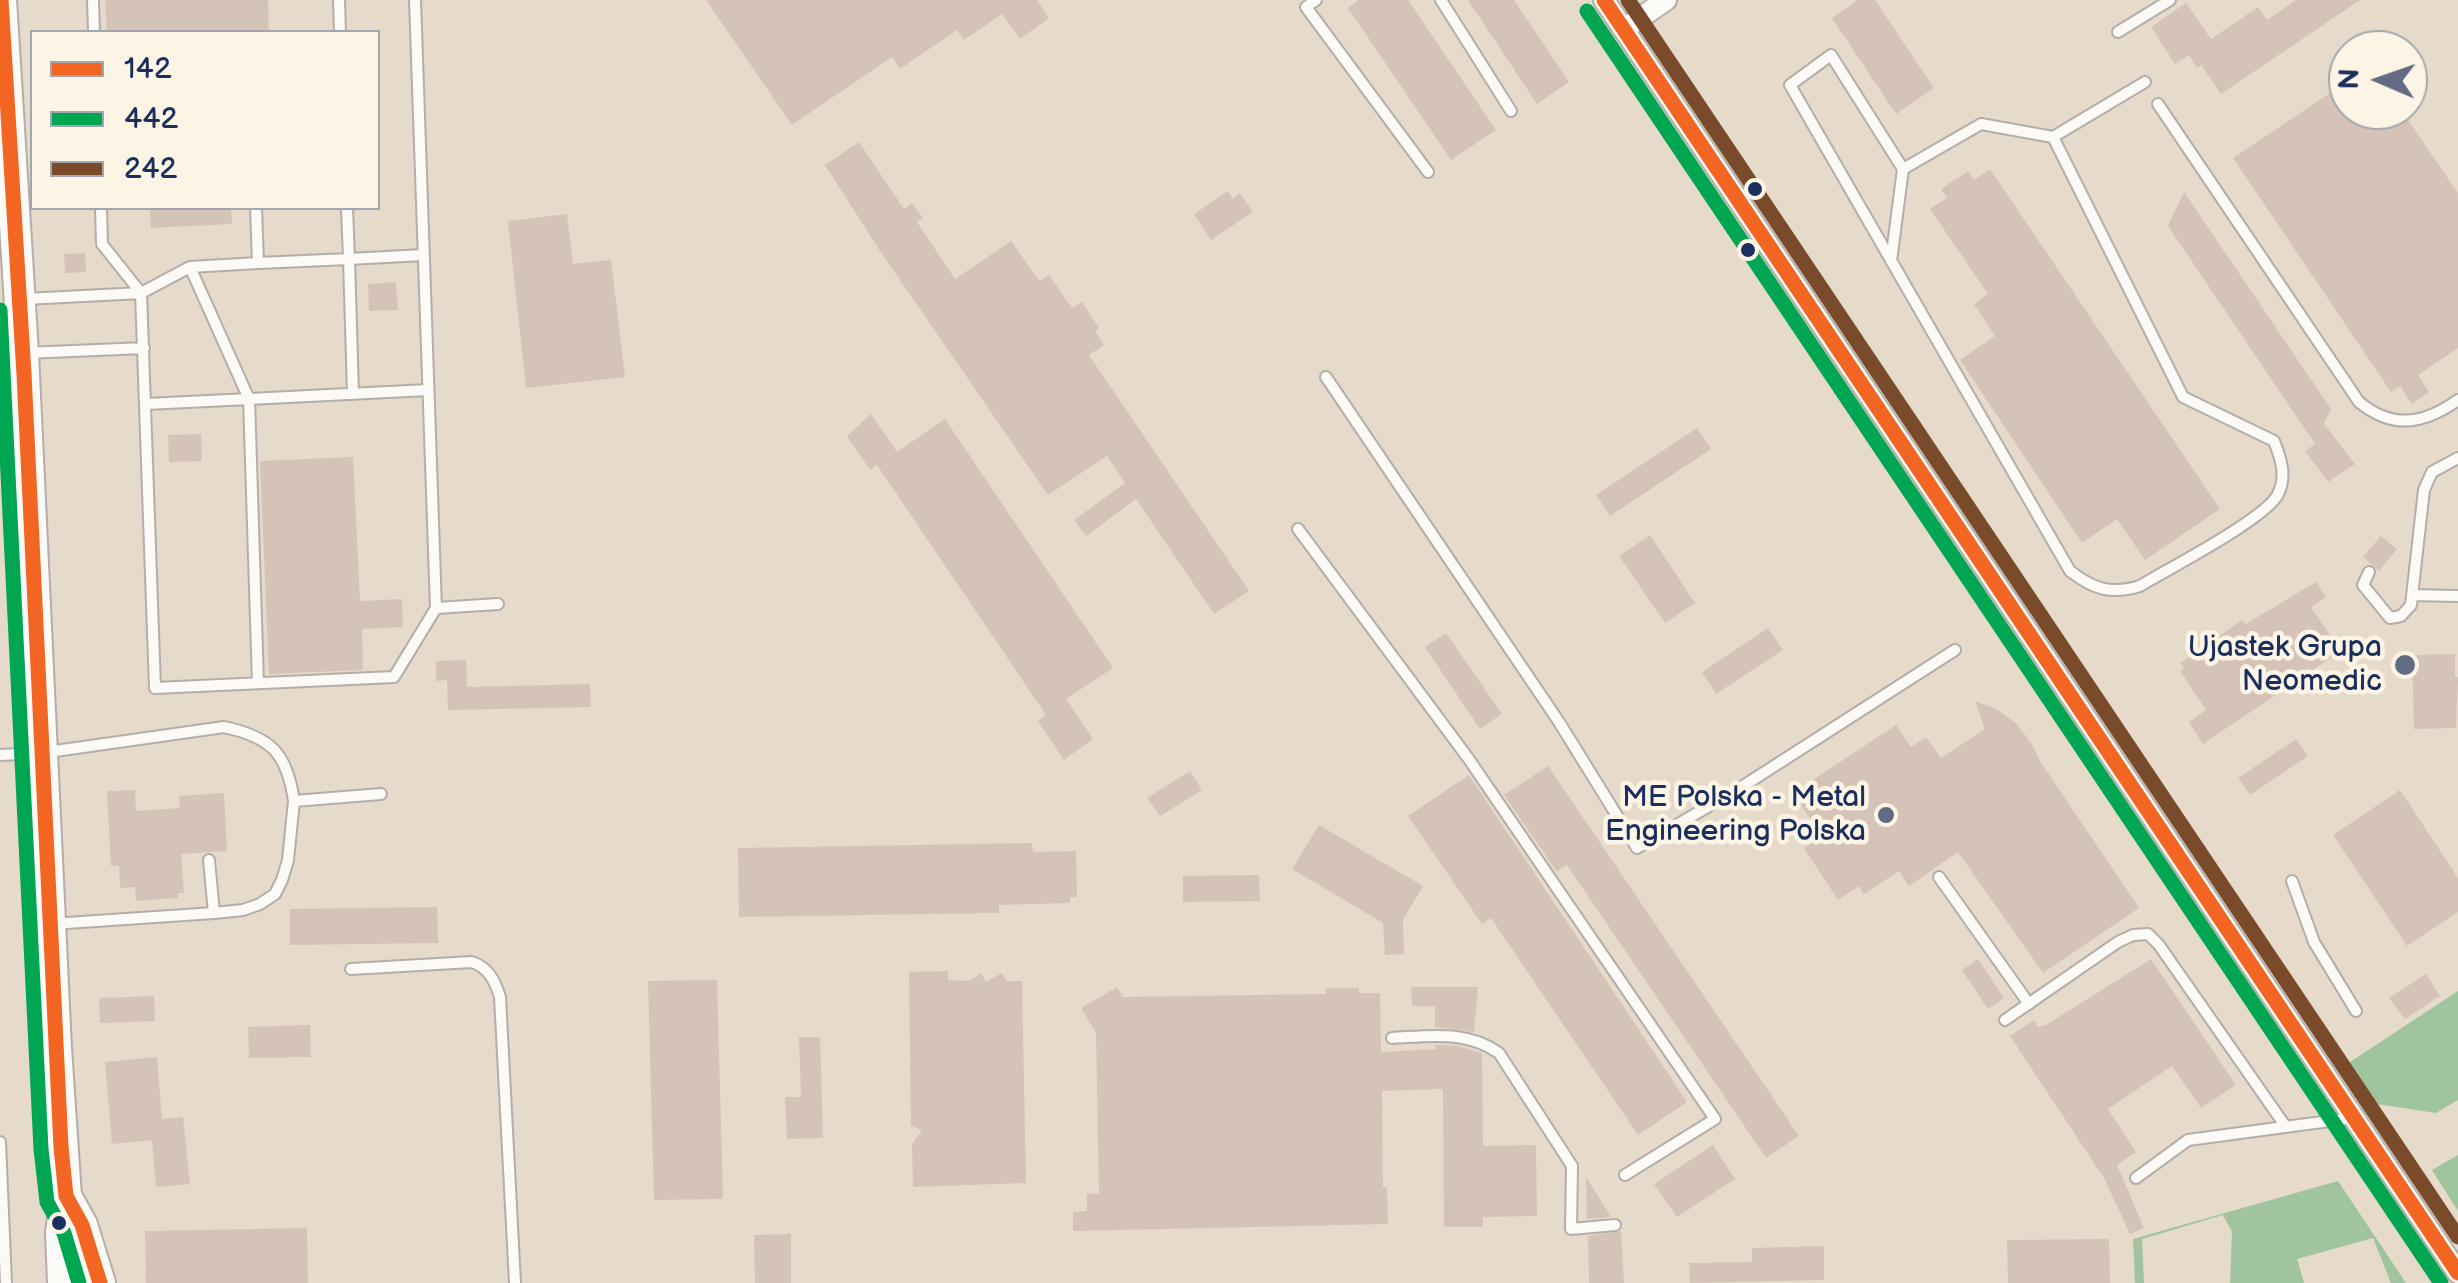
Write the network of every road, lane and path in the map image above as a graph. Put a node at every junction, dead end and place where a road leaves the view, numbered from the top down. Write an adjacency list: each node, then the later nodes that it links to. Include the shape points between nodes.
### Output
1 (1, 0): 14 (street)
2 (93, 0): 11 (lane)
3 (339, 0): 12 (lane)
4 (415, 0): 24 (lane)
5 (1316, 0): 20 (lane, via 1306,7)
6 (1441, 0): 17 (lane)
7 (1604, 0): 10 (street)
8 (1666, 0): 10 (street)
9 (2170, 0): 13 (lane)
10 (1624, 28): 63 (street)
11 (94, 30)
12 (340, 30)
13 (2118, 32)
14 (1, 47): 27 (street)
15 (2145, 82): 18 (lane)
16 (2158, 104): 38 (lane, via 2358,402 2372,414 2410,421 2434,417)
17 (1511, 110)
18 (2053, 137): 19 (lane, via 1981,124); 26 (lane, via 2182,398 2274,441 2283,478 2269,508 2140,586 2121,592 2086,584 2070,571)
19 (1903, 169): 26 (lane); 26 (lane, via 1831,55 1790,85)
20 (1428, 172)
21 (101, 210): 30 (lane, via 102,244)
22 (256, 210): 28 (lane)
23 (347, 210): 25 (lane)
24 (424, 255): 25 (lane); 35 (lane)
25 (349, 258): 28 (lane); 36 (lane)
26 (1891, 261)
27 (8, 263): 31 (street)
28 (258, 264): 29 (lane)
29 (190, 267): 30 (lane); 37 (lane)
30 (142, 293): 31 (lane); 32 (lane)
31 (19, 299): 33 (street)
32 (144, 348): 33 (lane); 39 (lane)
33 (15, 368): 49 (street)
34 (1326, 377): 47 (lane, via 1637,848)
35 (428, 390): 36 (lane); 46 (lane)
36 (353, 394): 37 (lane)
37 (249, 399): 39 (lane); 48 (lane)
38 (2458, 400)
39 (146, 404): 48 (lane, via 156,688)
40 (2458, 458): 43 (lane, via 2432,472 2424,490)
41 (1298, 529): 66 (lane, via 1468,758 1715,1119)
42 (2369, 572): 43 (lane, via 2363,585 2390,618 2401,616)
43 (2412, 596): 44 (lane)
44 (2458, 596)
45 (498, 604): 46 (lane)
46 (436, 608): 48 (lane, via 394,676)
47 (1955, 650)
48 (258, 683)
49 (41, 753): 50 (lane); 52 (lane, via 224,727 254,733 275,750 290,772); 57 (street)
50 (0, 755)
51 (381, 794): 52 (lane)
52 (294, 801): 56 (lane, via 288,860 275,894 243,910)
53 (209, 860): 56 (lane)
54 (1940, 877): 59 (lane)
55 (2292, 880): 60 (lane, via 2314,942)
56 (214, 913): 57 (lane)
57 (51, 924): 68 (street)
58 (351, 969): 74 (lane, via 472,962 496,984)
59 (2029, 1004): 61 (lane); 64 (lane, via 2118,942 2148,934)
60 (2356, 1012)
61 (2005, 1020)
62 (1392, 1038): 69 (lane, via 1467,1037 1499,1053 1572,1166 1571,1229)
63 (2353, 1118): 64 (lane); 70 (street)
64 (2286, 1127): 67 (lane, via 2188,1140)
65 (0, 1142): 71 (lane)
66 (1625, 1175)
67 (2136, 1178)
68 (66, 1196): 72 (street); 73 (street)
69 (1615, 1226)
70 (2458, 1273)
71 (6, 1283)
72 (63, 1283)
73 (100, 1283)
74 (514, 1283)

